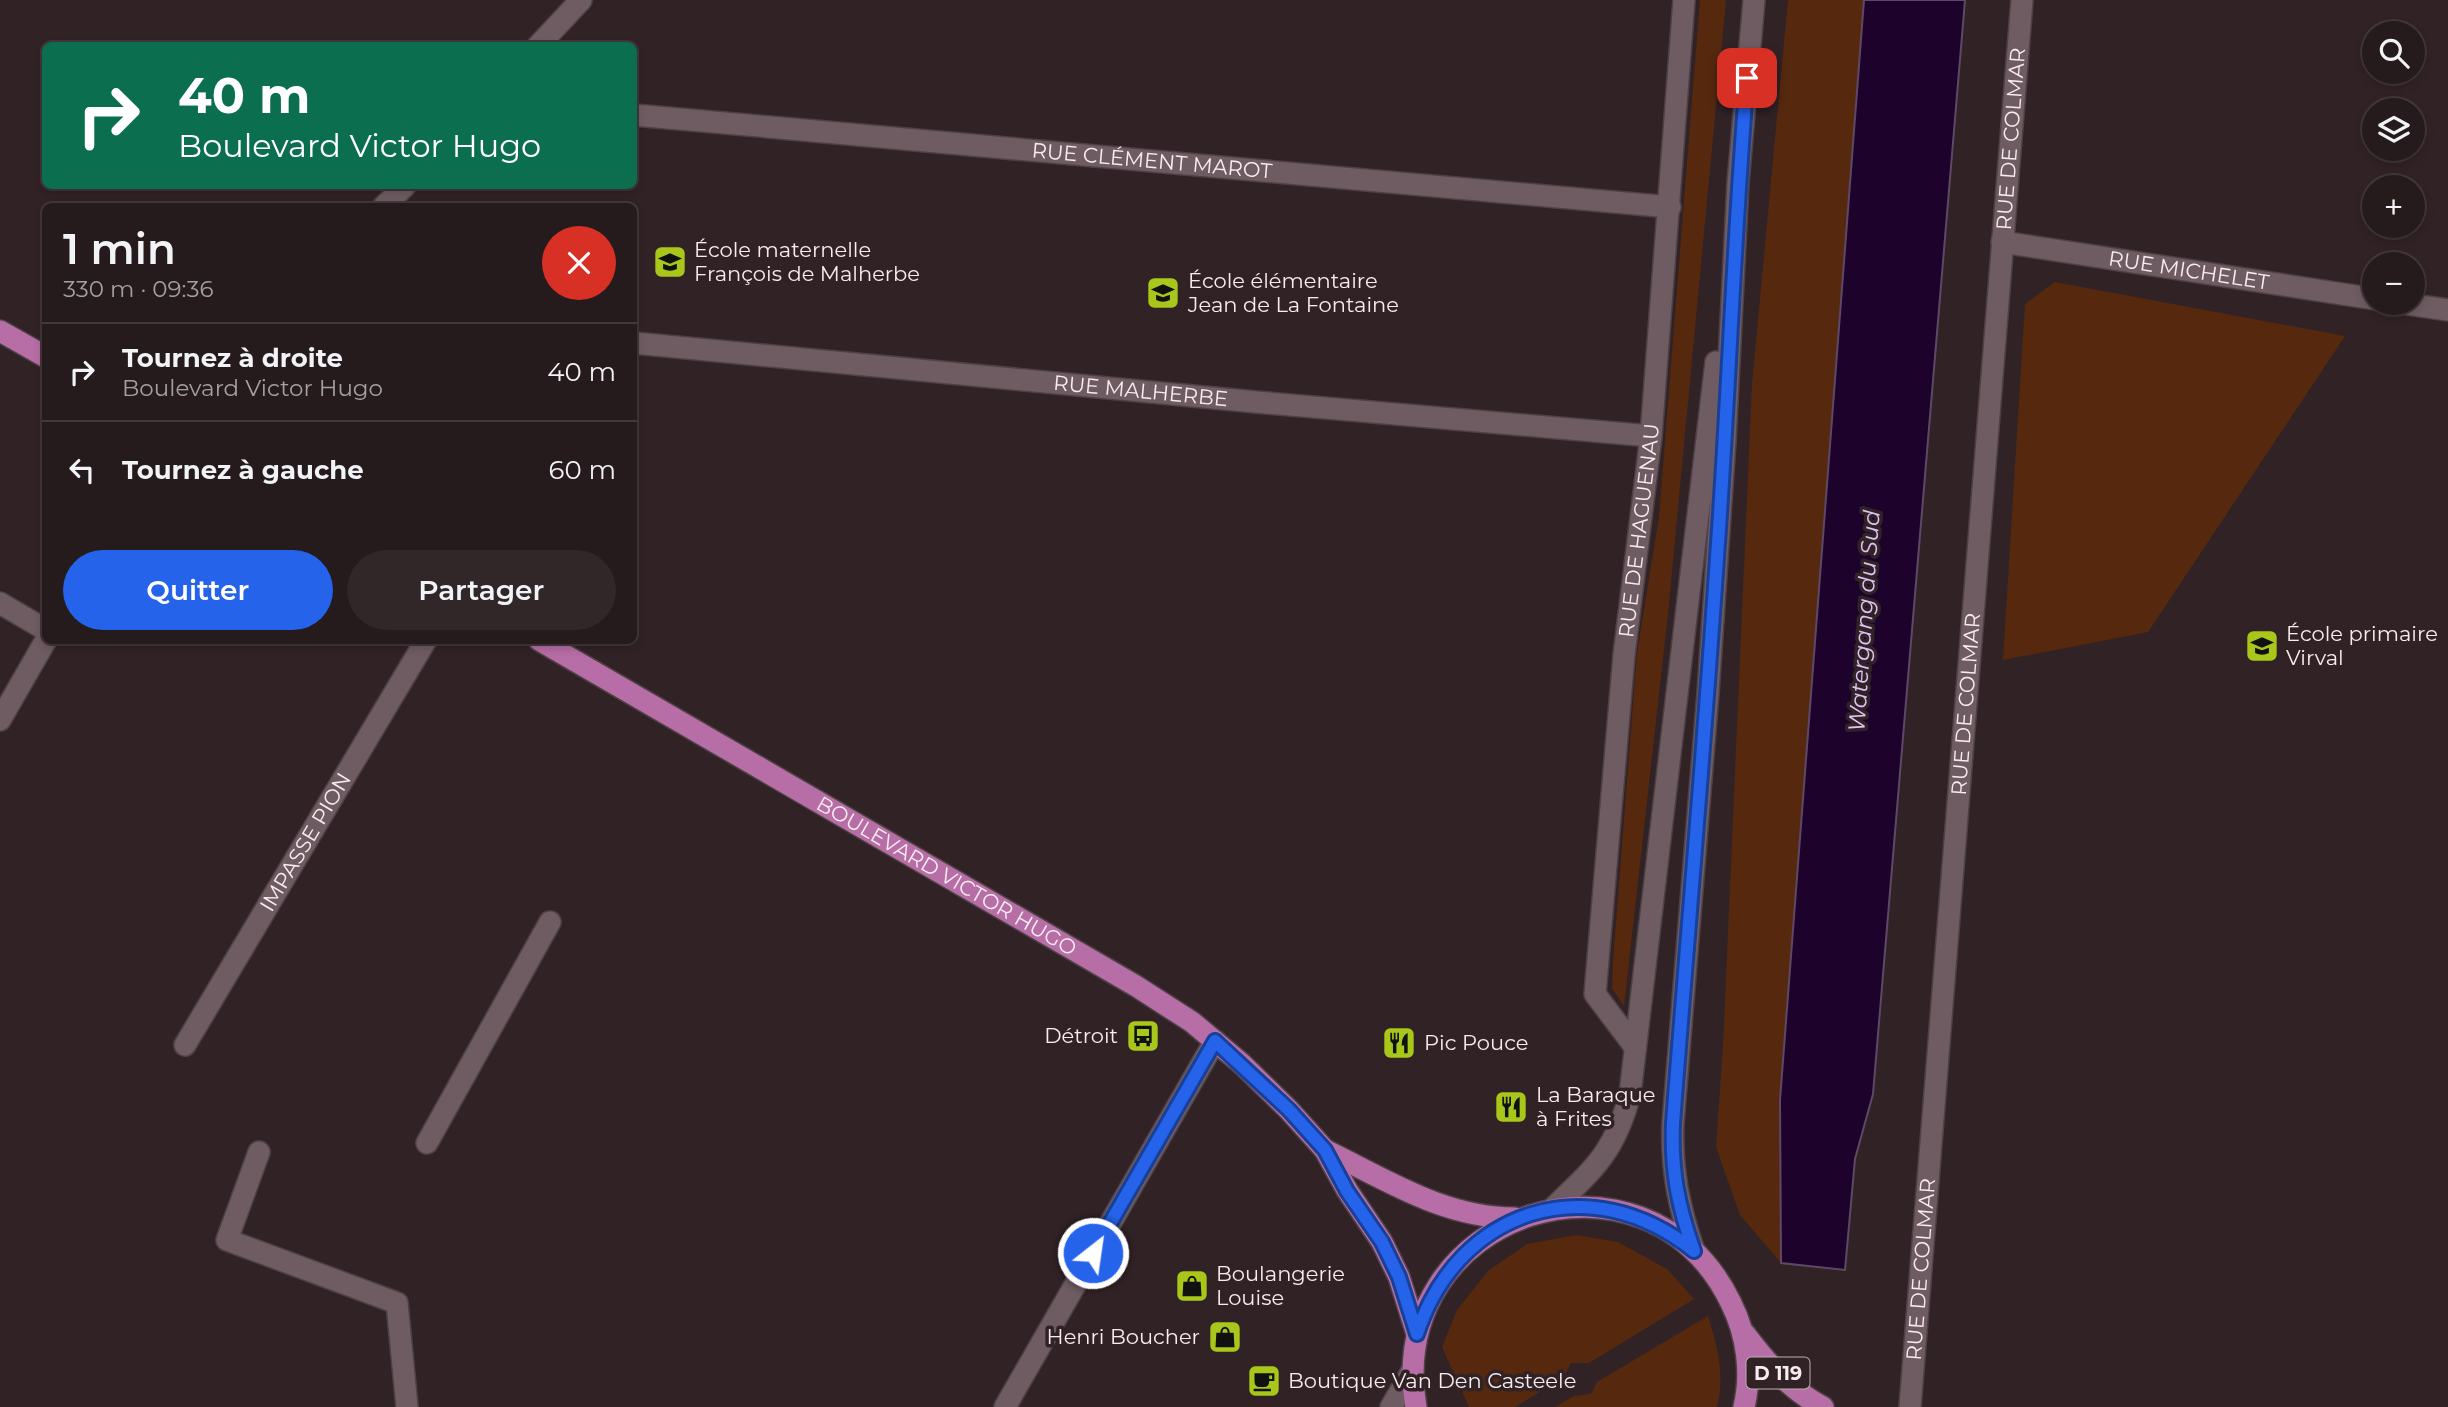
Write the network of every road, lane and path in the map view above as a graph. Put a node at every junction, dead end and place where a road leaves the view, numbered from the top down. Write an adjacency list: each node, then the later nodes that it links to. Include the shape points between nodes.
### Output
1 (581, 0): 5 (street)
2 (1684, 0): 10 (street, RUE DE HAGUENAU)
3 (1754, 0): 7 (street)
4 (2022, 0): 11 (street, RUE DE COLMAR)
5 (542, 42)
6 (637, 115): 10 (street, RUE CLÉMENT MAROT)
7 (1738, 183): 28 (street); 34 (street, via 1711,653 1672,1150 1677,1197)
8 (402, 189): 9 (street)
9 (387, 203)
10 (1670, 207): 18 (street, RUE DE HAGUENAU)
11 (2002, 242): 12 (street, RUE MICHELET); 44 (street, RUE DE COLMAR)
12 (2362, 297)
13 (2425, 307): 14 (street)
14 (2448, 310)
15 (0, 331): 17 (main road)
16 (637, 343): 18 (street, RUE MALHERBE)
17 (42, 355)
18 (1651, 436): 28 (street, RUE DE HAGUENAU, via 1623,655 1595,993)
19 (0, 603): 20 (street)
20 (42, 628)
21 (44, 644): 24 (street)
22 (424, 644): 27 (street, IMPASSE PION)
23 (546, 644): 26 (main road, BOULEVARD VICTOR HUGO, via 1136,986)
24 (0, 720)
25 (550, 922): 29 (street)
26 (1215, 1041): 30 (main road, BOULEVARD VICTOR HUGO); 39 (street)
27 (185, 1045)
28 (1635, 1047): 32 (street, via 1630,1094 1615,1140 1596,1166)
29 (427, 1143)
30 (1325, 1150): 33 (main road, BOULEVARD VICTOR HUGO, via 1427,1202 1480,1216); 36 (main road, BOULEVARD VICTOR HUGO, via 1382,1242)
31 (259, 1152): 38 (street, via 227,1240 397,1303)
32 (1551, 1210): 33 (main road); 34 (main road, via 1585,1207 1619,1212 1651,1223)
33 (1520, 1218): 36 (main road, via 1488,1234 1461,1257 1438,1285)
34 (1694, 1251): 35 (main road, via 1718,1279)
35 (1742, 1329): 42 (main road, via 1747,1365); 43 (main road, D 119, via 1790,1386)
36 (1417, 1334): 37 (main road)
37 (1412, 1371): 40 (street); 41 (main road)
38 (407, 1407)
39 (1005, 1407)
40 (1391, 1407)
41 (1416, 1407)
42 (1744, 1407)
43 (1823, 1407)
44 (1910, 1407)

